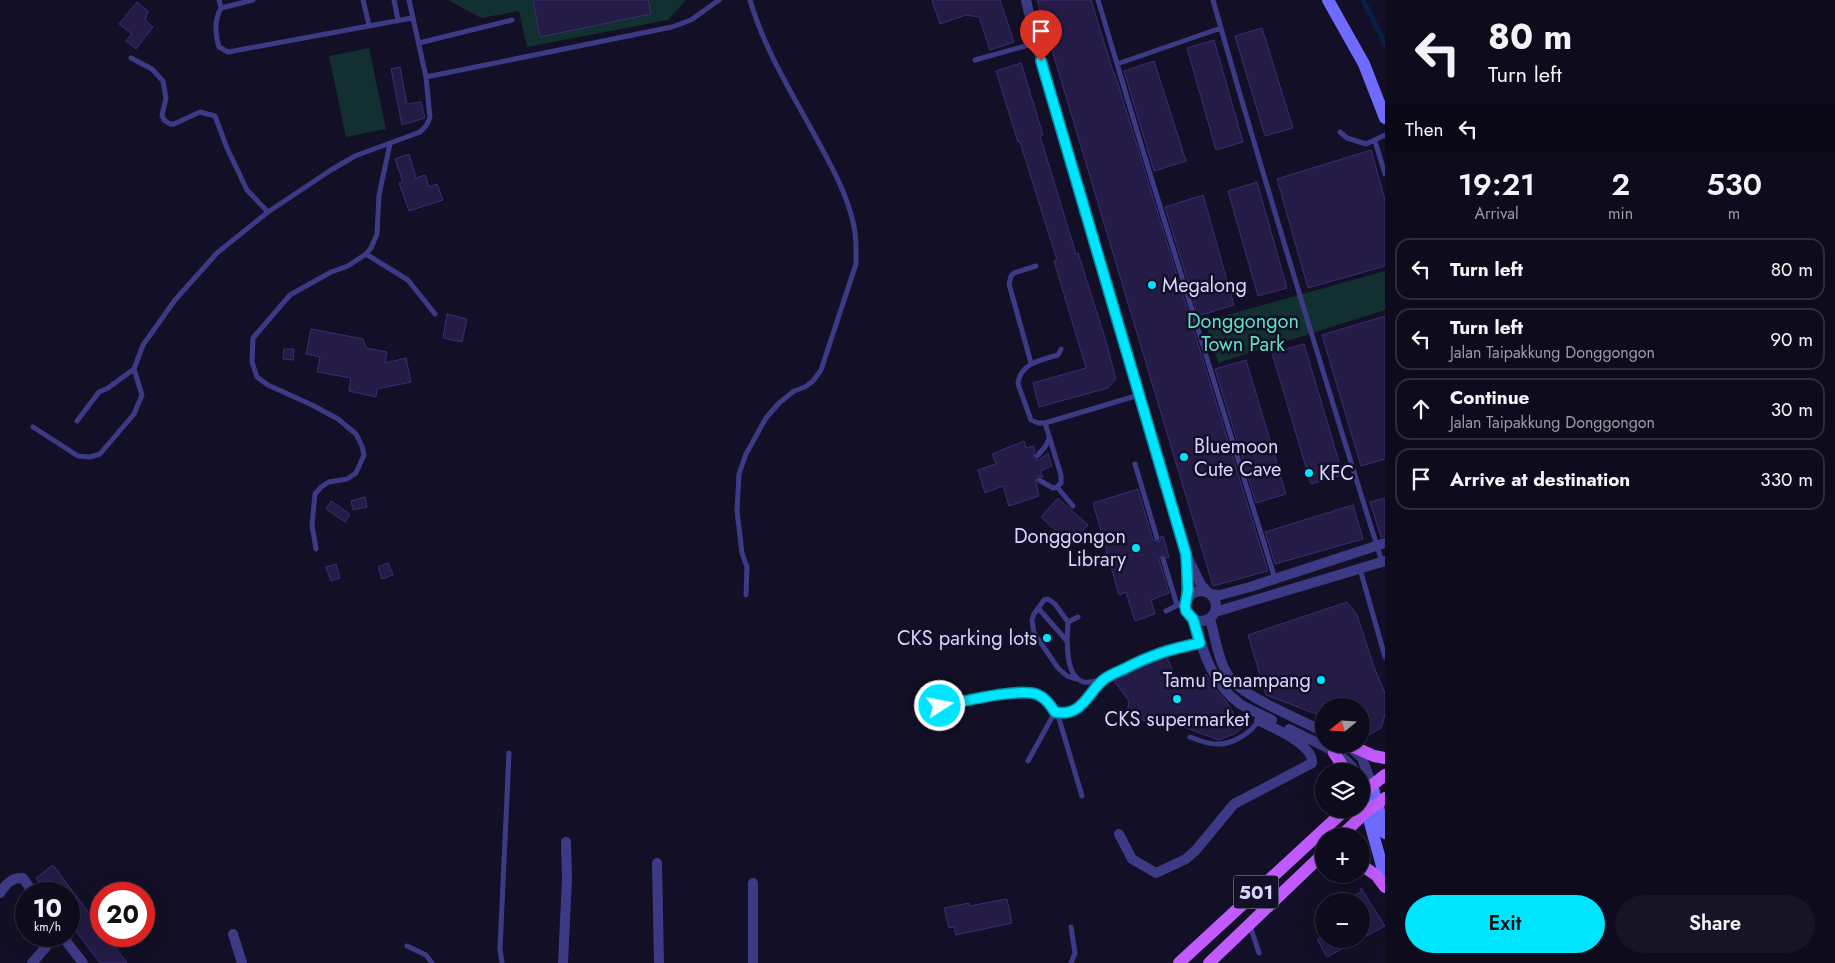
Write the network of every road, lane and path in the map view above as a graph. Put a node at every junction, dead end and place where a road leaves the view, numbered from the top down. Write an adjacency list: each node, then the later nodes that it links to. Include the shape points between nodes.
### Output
1 (219, 0): 13 (lane)
2 (252, 0): 13 (lane)
3 (363, 0): 17 (lane)
4 (394, 0): 15 (lane)
5 (408, 0): 14 (lane)
6 (719, 0): 26 (lane, via 691,20 672,27)
7 (750, 0): 60 (lane, via 774,62 839,181 854,222 856,264 821,370 813,381 794,391 766,418 739,474 738,511 742,553 747,567)
8 (1020, 0): 18 (street)
9 (1026, 0): 18 (street)
10 (1098, 0): 24 (lane)
11 (1213, 0): 19 (lane)
12 (1328, 0): 25 (street)
13 (221, 8): 17 (lane, via 216,17 215,35 219,47 228,52)
14 (412, 18): 15 (lane); 20 (lane)
15 (398, 20): 17 (lane)
16 (512, 20): 20 (lane)
17 (368, 25)
18 (1031, 25): 21 (street)
19 (1221, 28): 24 (lane); 52 (lane, via 1296,282)
20 (419, 43): 26 (lane)
21 (1036, 43): 23 (lane); 41 (street)
22 (131, 58): 34 (lane, via 152,69 163,82 166,98 164,120 174,124 200,112 215,116 226,148 248,190)
23 (975, 60)
24 (1118, 64): 58 (lane)
25 (1364, 64): 27 (street); 28 (street)
26 (426, 77): 32 (lane, via 430,118 426,126 420,132)
27 (1385, 95)
28 (1385, 118)
29 (1340, 132): 31 (lane, via 1346,138 1366,144)
30 (1385, 135): 31 (lane)
31 (1375, 141): 33 (lane)
32 (390, 144): 34 (lane, via 347,161); 35 (lane, via 379,195 377,234)
33 (1385, 174)
34 (268, 212): 40 (lane, via 217,253 175,300 143,345)
35 (366, 254): 37 (lane, via 408,280); 53 (lane, via 290,295 253,338 252,362 257,377 338,419 356,434 362,446 364,456 356,474 330,482 315,494 312,525)
36 (1036, 266): 39 (lane, via 1014,273 1009,284)
37 (435, 314)
38 (1061, 349): 39 (lane, via 1058,355)
39 (1031, 363): 43 (lane, via 1018,384 1031,420)
40 (134, 370): 42 (lane, via 99,392); 44 (lane, via 142,395 134,414 100,454 78,456)
41 (1139, 395): 43 (lane); 54 (street)
42 (77, 421)
43 (1045, 423): 45 (lane)
44 (33, 427)
45 (1050, 438): 46 (lane); 49 (lane, via 1061,475)
46 (1037, 456)
47 (1135, 464): 51 (lane)
48 (1039, 480): 49 (lane, via 1053,488)
49 (1058, 487): 50 (lane)
50 (1073, 506)
51 (1157, 538)
52 (1381, 545): 56 (lane); 58 (street)
53 (316, 549)
54 (1186, 554): 59 (street, via 1201,585); 61 (street, via 1188,590)
55 (1163, 559): 61 (lane)
56 (1384, 562): 57 (street)
57 (1360, 569): 64 (street); 70 (lane)
58 (1275, 579): 59 (street, via 1220,596)
59 (1209, 593): 61 (street, via 1196,591); 64 (street, via 1216,602)
60 (746, 595)
61 (1181, 603): 63 (lane); 66 (street)
62 (1038, 608): 67 (lane, via 1048,599); 68 (lane); 71 (lane, via 1032,620 1034,633 1058,668)
63 (1166, 610)
64 (1212, 615): 66 (street, via 1201,622); 69 (street, via 1208,632); 76 (street, via 1230,678 1251,696)
65 (1078, 617): 67 (lane)
66 (1193, 619): 69 (street)
67 (1068, 622): 68 (lane)
68 (1066, 641): 71 (lane, via 1072,672)
69 (1200, 643): 72 (lane, via 1166,650); 75 (street, via 1221,686)
70 (1385, 657)
71 (1077, 679): 72 (lane, via 1086,683)
72 (1104, 680): 74 (lane, via 1079,708 1063,714)
73 (940, 706): 74 (lane, via 1026,692 1037,694)
74 (1056, 712): 84 (lane); 91 (lane)
75 (1260, 718): 77 (lane, via 1240,737 1224,743); 78 (street); 98 (street, via 1289,735 1312,756 1312,763 1234,804 1186,859 1156,873 1132,859)
76 (1315, 728)
77 (1190, 737)
78 (1315, 744)
79 (509, 752): 122 (lane)
80 (1334, 753): 85 (main road); 86 (street)
81 (1356, 753): 87 (street)
82 (1367, 753): 83 (main road)
83 (1385, 758)
84 (1028, 761)
85 (1341, 763)
86 (1349, 763)
87 (1362, 763)
88 (1385, 775): 89 (main road)
89 (1370, 786)
90 (1370, 795): 92 (street)
91 (1082, 796)
92 (1381, 801): 93 (main road, 501); 97 (street)
93 (1370, 809)
94 (1358, 818): 96 (main road, 501)
95 (1368, 818): 105 (street)
96 (1344, 828)
97 (1385, 832)
98 (1118, 834)
99 (566, 842): 123 (street)
100 (1315, 851): 127 (main road, 501)
101 (1315, 861): 108 (main road, 501)
102 (657, 863): 124 (street)
103 (1315, 869): 108 (main road)
104 (1370, 871): 109 (main road)
105 (1385, 877)
106 (26, 882): 110 (street, via 18,877)
107 (753, 883): 125 (street)
108 (1290, 884): 111 (main road, 501)
109 (1385, 886)
110 (0, 893)
111 (1250, 924): 117 (lane); 128 (main road, 501)
112 (1071, 927): 126 (lane, via 1075,953)
113 (233, 934): 120 (street)
114 (407, 946): 121 (lane, via 426,955)
115 (46, 947): 118 (street)
116 (71, 947): 119 (street)
117 (1259, 953)
118 (32, 963)
119 (83, 963)
120 (242, 963)
121 (432, 963)
122 (502, 963)
123 (563, 963)
124 (659, 963)
125 (753, 963)
126 (1071, 963)
127 (1179, 963)
128 (1209, 963)

